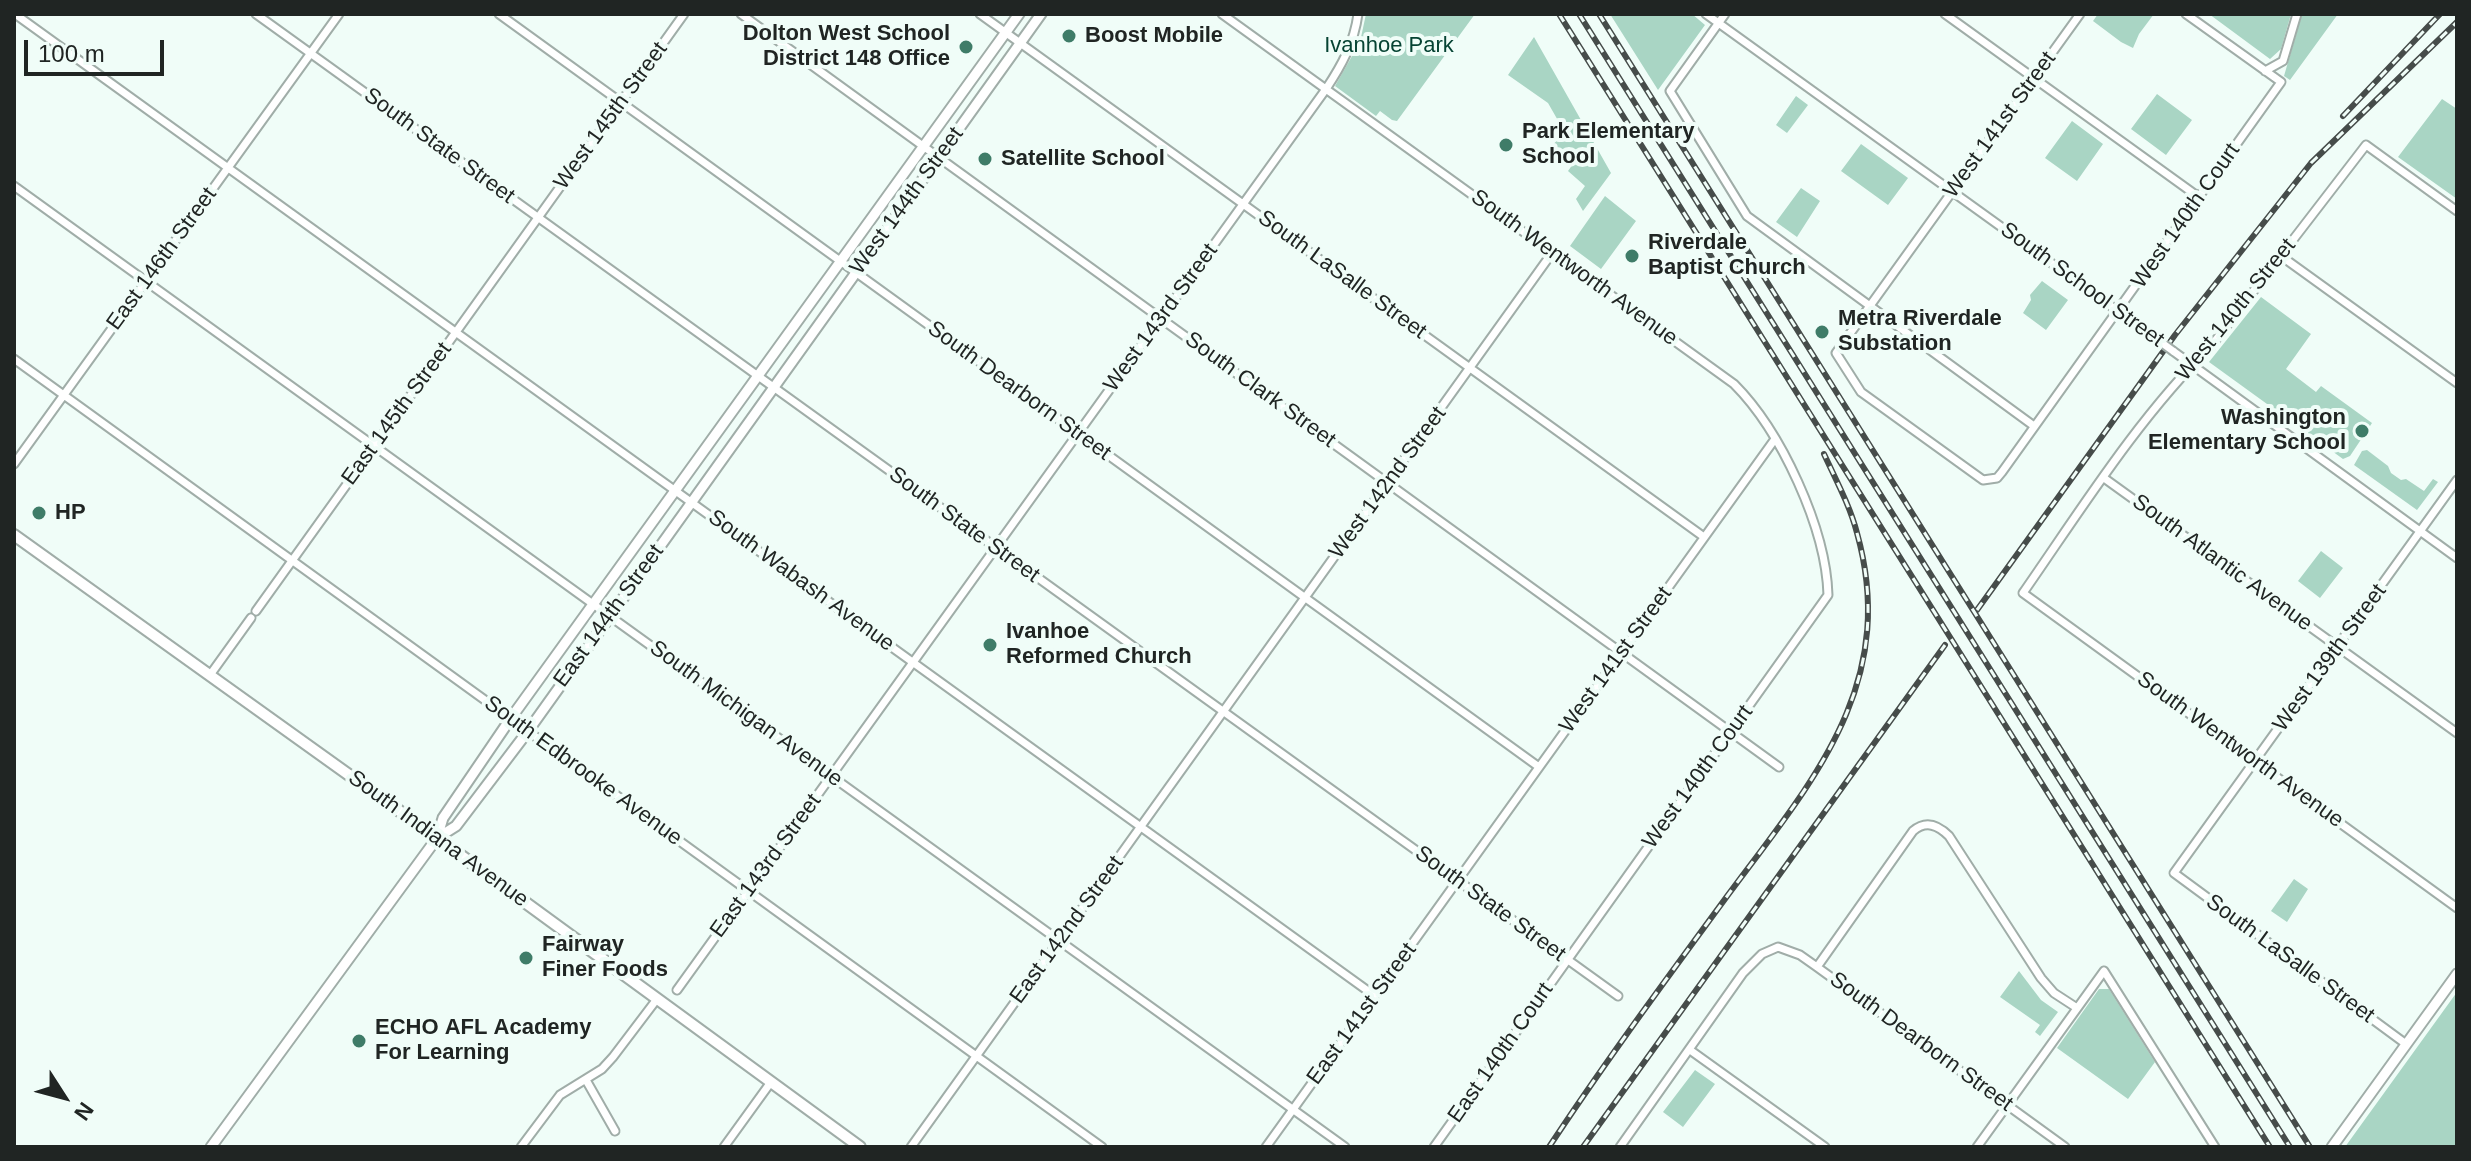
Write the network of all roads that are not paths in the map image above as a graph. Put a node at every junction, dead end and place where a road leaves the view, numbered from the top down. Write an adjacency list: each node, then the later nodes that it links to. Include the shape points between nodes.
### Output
1 (15, 14): 28 (street, South Wabash Avenue)
2 (256, 14): 21 (street, South State Street)
3 (339, 14): 21 (street, East 146th Street)
4 (499, 14): 25 (street, South Dearborn Street)
5 (684, 14): 25 (street, West 145th Street)
6 (741, 14): 26 (street, South Clark Street)
7 (980, 14): 19 (street, South LaSalle Street)
8 (1019, 14): 19 (street, West 144th Street)
9 (1041, 14): 20 (street, West 144th Street)
10 (1222, 14): 24 (street, South Wentworth Avenue)
11 (1358, 14): 24 (street, via 1351,46)
12 (1706, 14): 18 (street, South School Street)
13 (1725, 14): 18 (street)
14 (1945, 14): 23 (street)
15 (2080, 14): 23 (street, West 141st Street)
16 (2186, 14): 22 (street)
17 (2297, 14): 22 (street, via 2283,61)
18 (1718, 23): 30 (street, South School Street); 40 (street, via 1670,91 1747,216)
19 (1006, 33): 20 (street, South LaSalle Street); 26 (street, West 144th Street)
20 (1020, 43): 27 (street, West 144th Street); 32 (street, South LaSalle Street)
21 (311, 53): 28 (street, East 146th Street); 34 (street, South State Street)
22 (2265, 71): 31 (street, West 140th Court, via 2281,82)
23 (2034, 78): 30 (street, West 141st Street); 31 (street)
24 (1326, 89): 32 (street, West 143rd Street); 35 (street, South Wentworth Avenue)
25 (620, 102): 34 (street, West 145th Street); 37 (street, South Dearborn Street)
26 (924, 147): 27 (street, South Clark Street); 37 (street, West 144th Street)
27 (939, 157): 38 (street, West 144th Street); 42 (street, South Clark Street)
28 (228, 167): 39 (street, East 146th Street); 43 (street, South Wabash Avenue)
29 (14, 186): 39 (street, South Michigan Avenue)
30 (1952, 192): 40 (street, West 141st Street); 41 (street, South School Street)
31 (2200, 198): 41 (street, West 140th Court)
32 (1243, 204): 42 (street, West 143rd Street); 46 (street, South LaSalle Street)
33 (2457, 211): 36 (street, West 140th Street, via 2366,145)
34 (538, 217): 43 (street, East 145th Street); 47 (street, South State Street)
35 (1552, 253): 46 (street, West 142nd Street); 53 (street, South Wentworth Avenue, via 1734,384)
36 (2281, 256): 45 (street, West 140th Street); 48 (street)
37 (841, 262): 38 (street, South Dearborn Street); 47 (street, West 144th Street)
38 (856, 272): 49 (street, West 144th Street); 52 (street, South Dearborn Street)
39 (146, 281): 50 (street, East 146th Street); 54 (street, South Michigan Avenue)
40 (1870, 306): 51 (street); 57 (street, West 141st Street, via 1836,353 1861,392)
41 (2118, 311): 45 (street, South School Street, bridge); 51 (street, West 140th Court)
42 (1161, 318): 52 (street, West 143rd Street); 59 (street, South Clark Street)
43 (456, 332): 54 (street, East 145th Street); 60 (street, South Wabash Avenue)
44 (14, 359): 50 (street, South Edbrooke Avenue)
45 (2191, 366): 56 (street, West 140th Street); 62 (street, South School Street)
46 (1471, 368): 59 (street, West 142nd Street); 64 (street, South LaSalle Street)
47 (758, 376): 49 (street, South State Street); 60 (street, East 144th Street)
48 (2457, 383)
49 (773, 387): 61 (street, East 144th Street); 65 (street, South State Street)
50 (64, 395): 55 (street, East 146th Street); 67 (street, South Edbrooke Avenue)
51 (2034, 426): 57 (street, West 140th Court, via 1997,478)
52 (1078, 433): 65 (street, West 143rd Street); 70 (street, South Dearborn Street)
53 (1775, 439): 64 (street, West 141st Street); 69 (street, South Wentworth Avenue, via 1810,514)
54 (375, 446): 67 (street, East 145th Street); 71 (street, South Michigan Avenue)
55 (14, 464)
56 (2104, 478): 68 (street, West 140th Street); 73 (street, South Atlantic Avenue)
57 (1983, 480)
58 (2457, 480): 62 (street, West 139th Street)
59 (1388, 483): 70 (street, West 142nd Street); 74 (street, South Clark Street)
60 (675, 490): 61 (street, South Wabash Avenue); 71 (street, East 144th Street)
61 (691, 502): 72 (street, East 144th Street); 75 (street, South Wabash Avenue)
62 (2421, 531): 66 (street, South School Street); 73 (street, West 139th Street)
63 (14, 535): 76 (main road, South Indiana Avenue)
64 (1704, 537): 74 (street, West 141st Street)
65 (996, 548): 75 (street, East 143rd Street); 77 (street, South State Street)
66 (2457, 558)
67 (293, 560): 76 (street, East 145th Street); 78 (street, South Edbrooke Avenue)
68 (2023, 593): 82 (street, South Wentworth Avenue)
69 (1828, 595): 80 (street, West 140th Court)
70 (1305, 598): 77 (street, West 142nd Street); 83 (street, South Dearborn Street)
71 (593, 604): 72 (street, South Michigan Avenue); 78 (street, East 144th Street)
72 (610, 616): 79 (street, East 144th Street); 85 (street, South Michigan Avenue)
73 (2338, 646): 81 (street, South Atlantic Avenue); 82 (street, West 139th Street)
74 (1621, 652): 80 (street, South Clark Street); 83 (street, West 141st Street)
75 (913, 662): 85 (street, East 143rd Street); 86 (street, South Wabash Avenue)
76 (210, 675): 87 (main road, South Indiana Avenue)
77 (1224, 712): 86 (street, East 142nd Street); 89 (street, South State Street)
78 (511, 718): 79 (street, South Edbrooke Avenue); 87 (street, East 144th Street, via 443,818)
79 (528, 731): 87 (street, East 144th Street, via 456,826); 90 (street, South Edbrooke Avenue)
80 (1731, 731): 84 (street, South Clark Street); 93 (street, West 140th Court)
81 (2457, 733)
82 (2255, 760): 88 (street, West 139th Street); 91 (street, South Wentworth Avenue)
83 (1539, 767): 89 (street, West 141st Street)
84 (1779, 767)
85 (831, 776): 90 (street, East 143rd Street); 92 (street, South Michigan Avenue)
86 (1141, 827): 92 (street, East 142nd Street); 97 (street, South Wabash Avenue)
87 (437, 838): 99 (main road, South Indiana Avenue); 110 (street, East 144th Street)
88 (2174, 873): 101 (street, South LaSalle Street)
89 (1457, 880): 93 (street, South State Street); 97 (street, East 141st Street)
90 (748, 891): 96 (street, East 143rd Street); 103 (street, South Edbrooke Avenue)
91 (2457, 908)
92 (1060, 941): 103 (street, East 142nd Street); 107 (street, South Michigan Avenue)
93 (1568, 960): 98 (street, South State Street); 118 (street, East 140th Court)
94 (1817, 967): 100 (street, via 1913,831 1932,825 1949,836 2048,987); 102 (street, South Dearborn Street, via 1785,949 1772,948 1743,973); 106 (street, South Dearborn Street)
95 (2457, 974): 101 (street)
96 (677, 990)
97 (1375, 996): 107 (street, East 141st Street)
98 (1618, 996)
99 (657, 999): 104 (street, via 613,1057); 105 (main road, South Indiana Avenue)
100 (2077, 1008): 106 (street); 123 (street, via 2104,971)
101 (2406, 1044): 109 (street)
102 (1690, 1050): 119 (street); 120 (street)
103 (976, 1056): 114 (street, East 142nd Street); 115 (street, South Edbrooke Avenue)
104 (586, 1080): 108 (street); 111 (street, via 560,1095)
105 (771, 1082): 112 (street); 113 (main road, South Indiana Avenue)
106 (2007, 1105): 121 (street); 122 (street, South Dearborn Street)
107 (1293, 1109): 116 (street, East 141st Street); 117 (street, South Michigan Avenue)
108 (615, 1131)
109 (2332, 1146)
110 (211, 1147)
111 (521, 1147)
112 (724, 1147)
113 (860, 1147)
114 (911, 1147)
115 (1102, 1147)
116 (1266, 1147)
117 (1345, 1147)
118 (1434, 1147)
119 (1620, 1147)
120 (1825, 1147)
121 (1977, 1147)
122 (2065, 1147)
123 (2215, 1147)

